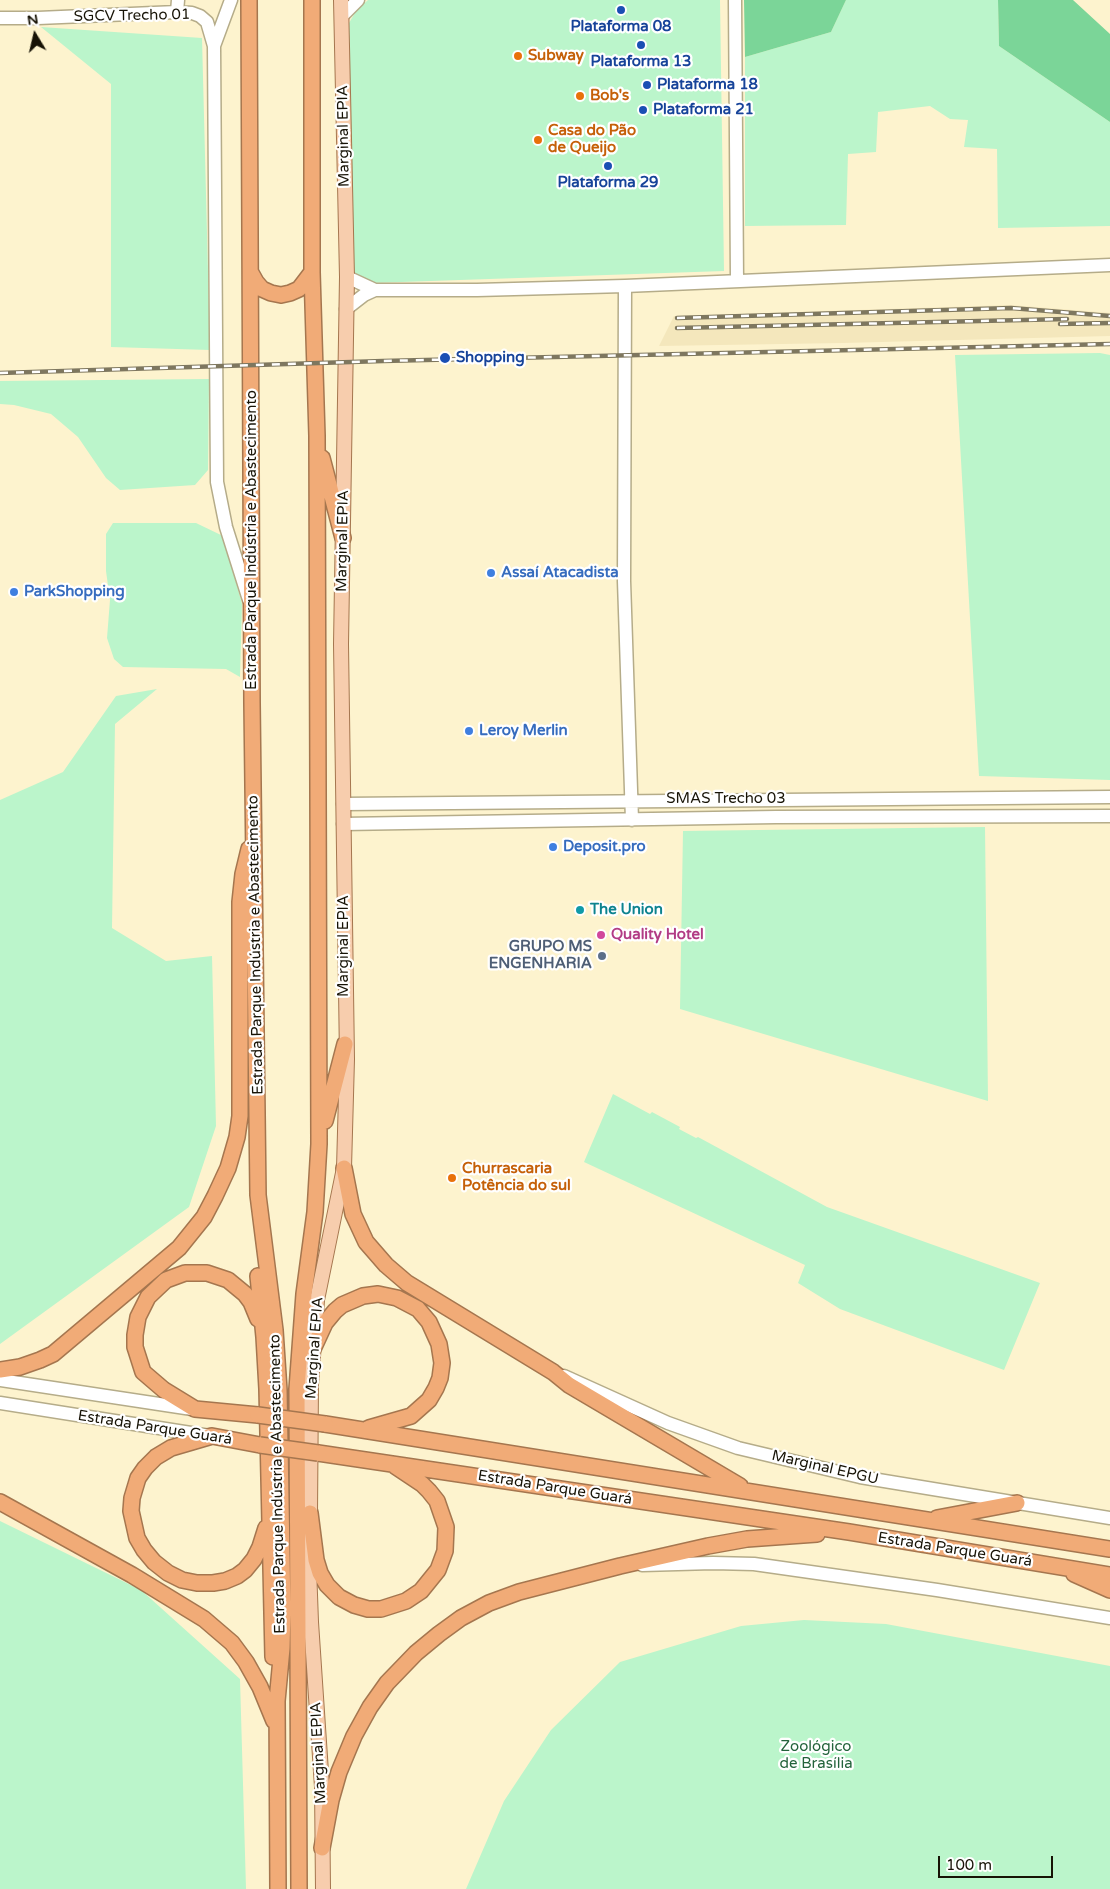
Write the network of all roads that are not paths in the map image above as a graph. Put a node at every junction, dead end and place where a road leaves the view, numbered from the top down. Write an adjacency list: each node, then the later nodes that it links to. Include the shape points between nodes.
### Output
1 (231, 0): 10 (street)
2 (249, 0): 13 (highway, Estrada Parque Indústria e Abastecimento)
3 (312, 0): 12 (highway, Estrada Parque Indústria e Abastecimento)
4 (341, 0): 8 (main road, Marginal EPIA)
5 (358, 0): 8 (street)
6 (735, 0): 15 (street)
7 (178, 6): 9 (street, SGCV Trecho 01); 10 (street, SGCV Trecho 01, via 207,22)
8 (342, 16): 14 (main road, Marginal EPIA)
9 (0, 18)
10 (214, 46): 21 (street, via 217,482 226,527)
11 (1110, 265): 15 (street)
12 (312, 272): 13 (highway, via 299,288 281,295 262,289); 19 (highway, Estrada Parque Indústria e Abastecimento)
13 (252, 273): 21 (highway, Estrada Parque Indústria e Abastecimento)
14 (347, 277): 17 (street); 18 (main road, Marginal EPIA)
15 (737, 280): 16 (street)
16 (624, 286): 17 (street); 24 (street, via 624,581)
17 (375, 290): 18 (street)
18 (346, 309): 20 (main road, Marginal EPIA)
19 (316, 436): 20 (highway); 34 (highway, Estrada Parque Indústria e Abastecimento)
20 (343, 538): 26 (main road, Marginal EPIA)
21 (253, 612): 32 (highway, Estrada Parque Indústria e Abastecimento)
22 (1110, 797): 23 (street, SMAS Trecho 03)
23 (782, 799): 24 (street, SMAS Trecho 03); 28 (street)
24 (632, 800): 25 (street, SMAS Trecho 03); 29 (street)
25 (379, 803): 26 (street, SMAS Trecho 03); 30 (street)
26 (343, 804): 31 (main road, Marginal EPIA)
27 (1110, 816): 28 (street, SMAS Trecho 03)
28 (782, 817): 29 (street, SMAS Trecho 03)
29 (632, 820): 30 (street, SMAS Trecho 03)
30 (380, 823): 31 (street, SMAS Trecho 03)
31 (343, 824): 33 (main road, Marginal EPIA)
32 (255, 829): 36 (highway, Estrada Parque Indústria e Abastecimento); 40 (highway, via 243,874 240,902 240,1116 237,1137 219,1189 204,1217 179,1248 52,1354 20,1367)
33 (345, 1044): 34 (highway); 35 (main road, Marginal EPIA)
34 (319, 1144): 37 (highway, Estrada Parque Indústria e Abastecimento, via 315,1212)
35 (344, 1168): 39 (main road, Marginal EPIA, via 317,1300); 41 (highway, via 358,1227 386,1265 407,1282)
36 (258, 1195): 38 (highway, via 254,1226); 62 (highway, Estrada Parque Indústria e Abastecimento, via 279,1390 283,1611)
37 (303, 1304): 39 (highway); 66 (highway, Estrada Parque Indústria e Abastecimento, via 297,1389)
38 (264, 1337): 44 (highway, via 251,1302 218,1275 195,1272 177,1276 158,1286 138,1317 135,1347 138,1360 151,1380); 51 (highway)
39 (313, 1345): 45 (highway, via 335,1311 364,1296 378,1294 397,1298 418,1309 429,1322 439,1344 442,1363 440,1378 429,1400 412,1416); 52 (main road, Marginal EPIA)
40 (0, 1370)
41 (553, 1372): 48 (highway, via 569,1385); 50 (street, Marginal EPGU, via 668,1422 738,1448 860,1477)
42 (0, 1380): 44 (street, Estrada Parque Guará)
43 (0, 1403): 46 (street, Estrada Parque Guará)
44 (195, 1409): 45 (highway, Estrada Parque Guará, bridge)
45 (360, 1430): 48 (highway, Estrada Parque Guará)
46 (212, 1436): 47 (highway, Estrada Parque Guará, bridge); 51 (highway, via 170,1448 156,1457 138,1478 131,1511 137,1538 144,1550 154,1562 182,1580 197,1583 225,1581 237,1576 254,1559)
47 (390, 1463): 52 (highway, via 429,1491 437,1501 446,1527 445,1550 438,1570 421,1591 406,1602 368,1609 339,1597 320,1574); 55 (highway, Estrada Parque Guará)
48 (746, 1490): 54 (highway, Estrada Parque Guará)
49 (0, 1502): 63 (highway, via 204,1619 232,1643 246,1662)
50 (1017, 1503): 53 (street, Marginal EPGU); 54 (highway)
51 (270, 1510): 62 (highway, via 272,1648)
52 (310, 1513): 64 (main road, Marginal EPIA, via 308,1567 322,1787)
53 (1110, 1518)
54 (926, 1520): 56 (highway, Estrada Parque Guará)
55 (849, 1532): 57 (highway, via 747,1539); 58 (highway, Estrada Parque Guará)
56 (1110, 1549)
57 (620, 1566): 61 (street, via 754,1564); 64 (highway, via 519,1592 489,1604 462,1618 416,1653 387,1683 354,1736 336,1781)
58 (1059, 1567): 59 (highway, Estrada Parque Guará); 60 (highway)
59 (1110, 1575)
60 (1110, 1590)
61 (1110, 1618)
62 (277, 1701): 63 (highway, Estrada Parque Indústria e Abastecimento)
63 (277, 1729): 65 (highway, Estrada Parque Indústria e Abastecimento)
64 (322, 1848): 67 (main road, Marginal EPIA)
65 (278, 1889)
66 (299, 1889)
67 (323, 1889)

